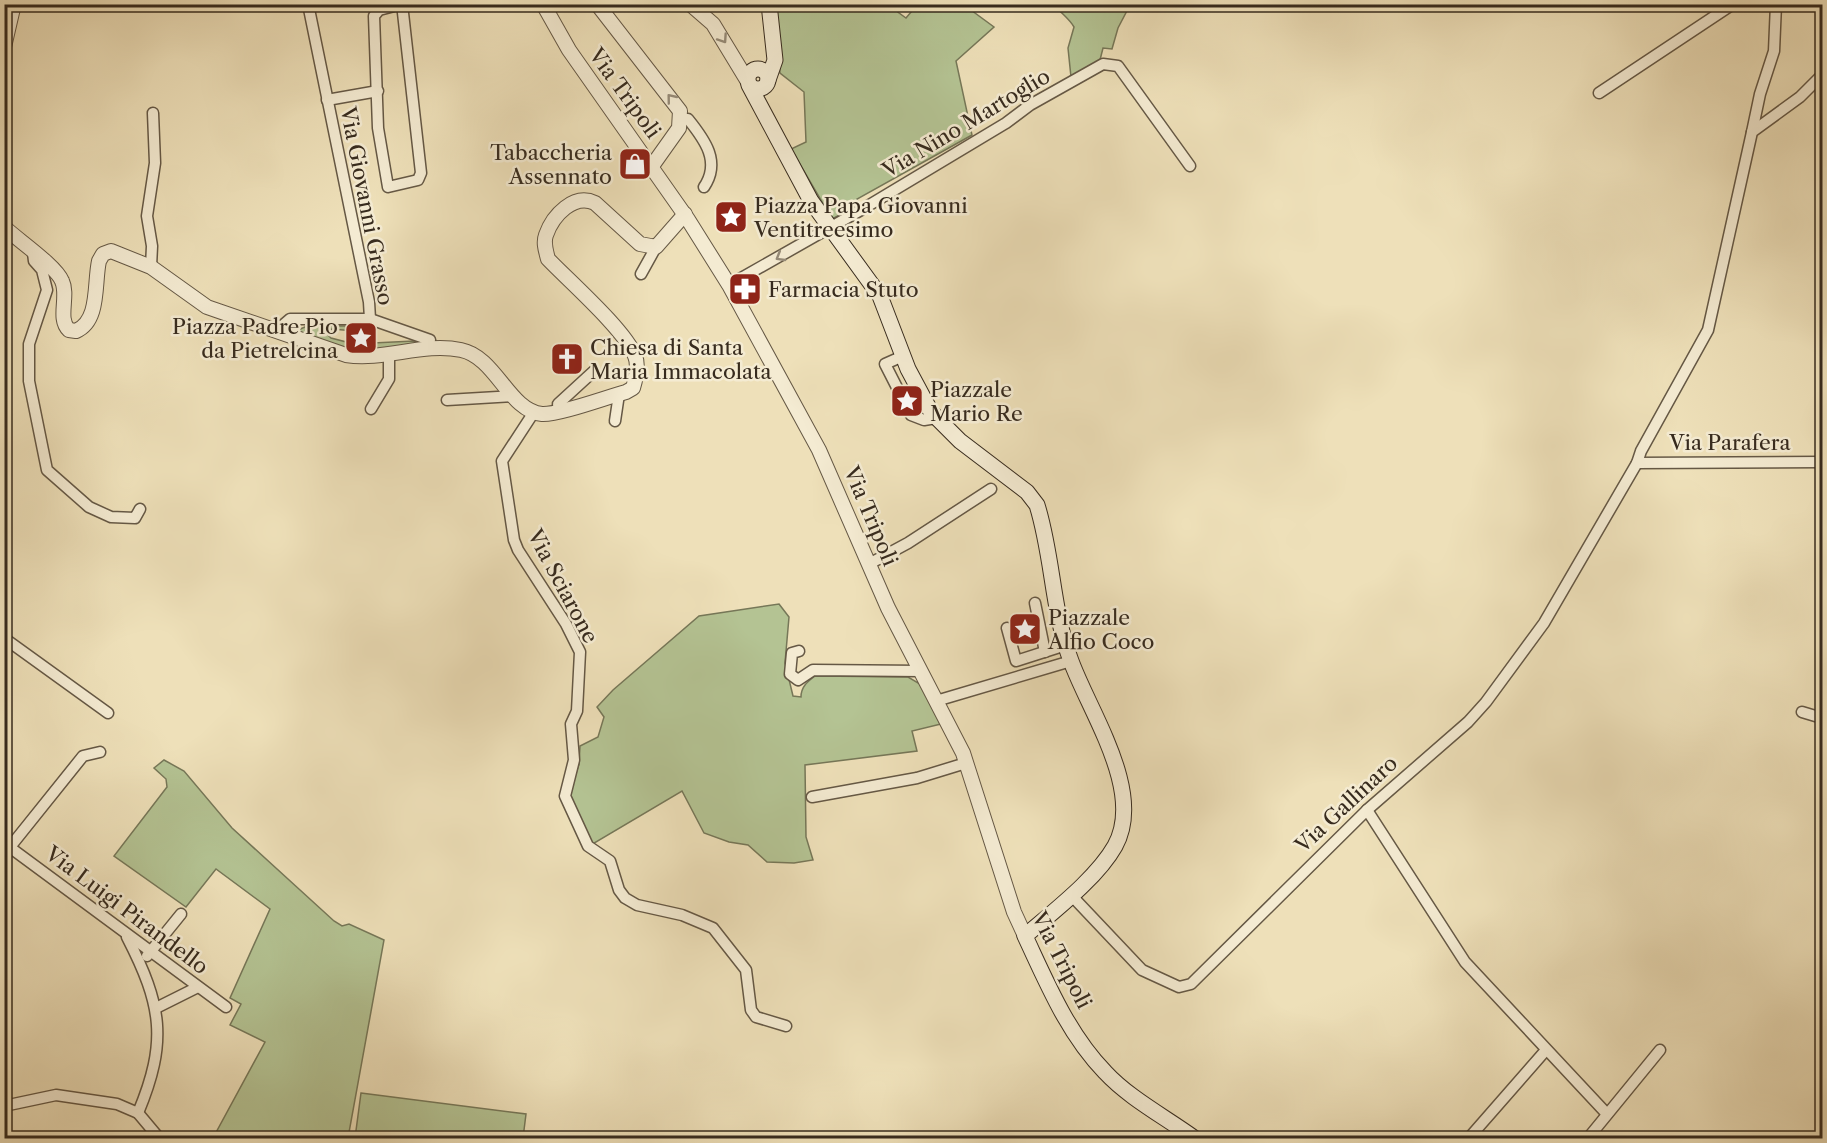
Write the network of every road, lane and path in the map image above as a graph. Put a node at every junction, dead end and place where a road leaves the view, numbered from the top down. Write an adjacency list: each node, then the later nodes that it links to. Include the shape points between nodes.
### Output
1 (14, 4): 11 (street)
2 (308, 4): 16 (street, Via Giovanni Grasso)
3 (543, 4): 20 (street, Via Tripoli, via 569,50)
4 (597, 4): 18 (street, one-way to 4, via 678,106)
5 (690, 4): 13 (street, one-way to 13, via 713,24)
6 (769, 4): 13 (main road, via 775,66)
7 (1733, 4): 15 (street)
8 (1776, 4): 19 (street, Via Gallinaro, via 1774,51)
9 (402, 5): 10 (street); 14 (street, via 421,173 418,180 405,185 388,187 378,128)
10 (379, 7): 14 (street, via 375,16)
11 (4, 47)
12 (1822, 75): 19 (street, via 1800,97)
13 (758, 80): 25 (main road, via 769,122)
14 (378, 91): 16 (street)
15 (1599, 93)
16 (327, 100): 31 (street, Via Giovanni Grasso)
17 (153, 113): 28 (street, via 156,163 147,216)
18 (680, 119): 20 (street, via 674,137); 22 (street, via 688,119 709,149 713,166)
19 (1752, 132): 44 (street, Via Gallinaro, via 1708,330)
20 (652, 166): 23 (street, Via Tripoli)
21 (1190, 166): 25 (street, Via Nino Martoglio, via 1118,66 1103,64)
22 (704, 187)
23 (685, 214): 26 (street); 30 (street, Via Tripoli)
24 (4, 227): 27 (street)
25 (829, 227): 30 (street, Via Nino Martoglio, one-way to 30); 51 (main road, via 880,296 918,390 936,418 1027,492 1037,505)
26 (656, 247): 29 (street); 36 (street, via 640,244 587,199 571,202 545,236 548,259 613,326 635,355 633,388)
27 (33, 253): 28 (street, via 55,269 62,280 66,294 63,320 69,330 76,331 88,323 92,313 103,254 121,253); 46 (street, via 46,290 29,344 29,381 47,470 81,502 98,512 135,518)
28 (151, 267): 32 (street, via 207,307)
29 (641, 274)
30 (729, 285): 47 (street, Via Tripoli, via 819,450)
31 (370, 319): 32 (street, Via Giovanni Grasso, via 290,319); 33 (street)
32 (276, 331): 34 (street, via 346,355)
33 (430, 340)
34 (389, 354): 37 (street, via 446,348 472,353 483,359); 39 (street, via 388,379)
35 (594, 371): 40 (street, via 558,404)
36 (619, 394): 40 (street); 42 (street)
37 (514, 396): 38 (street); 41 (street)
38 (447, 400)
39 (371, 409)
40 (559, 411): 41 (street)
41 (534, 412): 74 (street, Via Sciarone, via 505,454 502,470 514,540 580,652 577,711 571,724 574,760 566,803 588,846 610,861 625,898 712,928 746,970 751,1010 756,1017)
42 (615, 421)
43 (1822, 462): 44 (street, Via Parafera)
44 (1637, 463): 63 (street, Via Gallinaro, via 1544,623 1509,674 1468,722)
45 (991, 489): 47 (street)
46 (140, 509)
47 (869, 564): 55 (street, Via Tripoli)
48 (1035, 603): 53 (street)
49 (1007, 628): 53 (street, via 1016,661)
50 (4, 638): 58 (street)
51 (1065, 645): 53 (street); 54 (main road)
52 (799, 651): 55 (street, via 792,653 790,659 790,674 798,680 813,670)
53 (1045, 652)
54 (1071, 661): 56 (street); 65 (main road, via 1116,768 1125,806 1116,844)
55 (921, 671): 56 (street, Via Tripoli)
56 (936, 701): 61 (street, Via Tripoli)
57 (1802, 712): 59 (street)
58 (108, 713)
59 (1822, 718)
60 (100, 752): 64 (street, via 82,756)
61 (966, 763): 62 (street, via 916,778); 68 (street, Via Tripoli)
62 (812, 797)
63 (1367, 810): 65 (street, Via Gallinaro, via 1191,984 1179,987 1142,970); 75 (street, via 1465,962)
64 (7, 845): 67 (street, Via Luigi Pirandello)
65 (1071, 895): 68 (main road)
66 (181, 914): 69 (street)
67 (125, 934): 69 (street, Via Luigi Pirandello); 70 (street)
68 (1025, 936): 81 (main road, Via Tripoli, via 1053,996 1105,1072)
69 (151, 952): 70 (street); 71 (street, Via Luigi Pirandello)
70 (140, 962): 73 (street)
71 (198, 987): 72 (street, Via Luigi Pirandello); 73 (street)
72 (226, 1007)
73 (156, 1008): 78 (street, via 155,1068)
74 (786, 1026)
75 (1546, 1050): 79 (street); 82 (street)
76 (1660, 1050): 79 (street)
77 (4, 1106): 78 (street, via 56,1095 117,1104)
78 (138, 1113): 80 (street)
79 (1607, 1114): 83 (street)
80 (159, 1138)
81 (1194, 1138)
82 (1469, 1138)
83 (1588, 1138)

